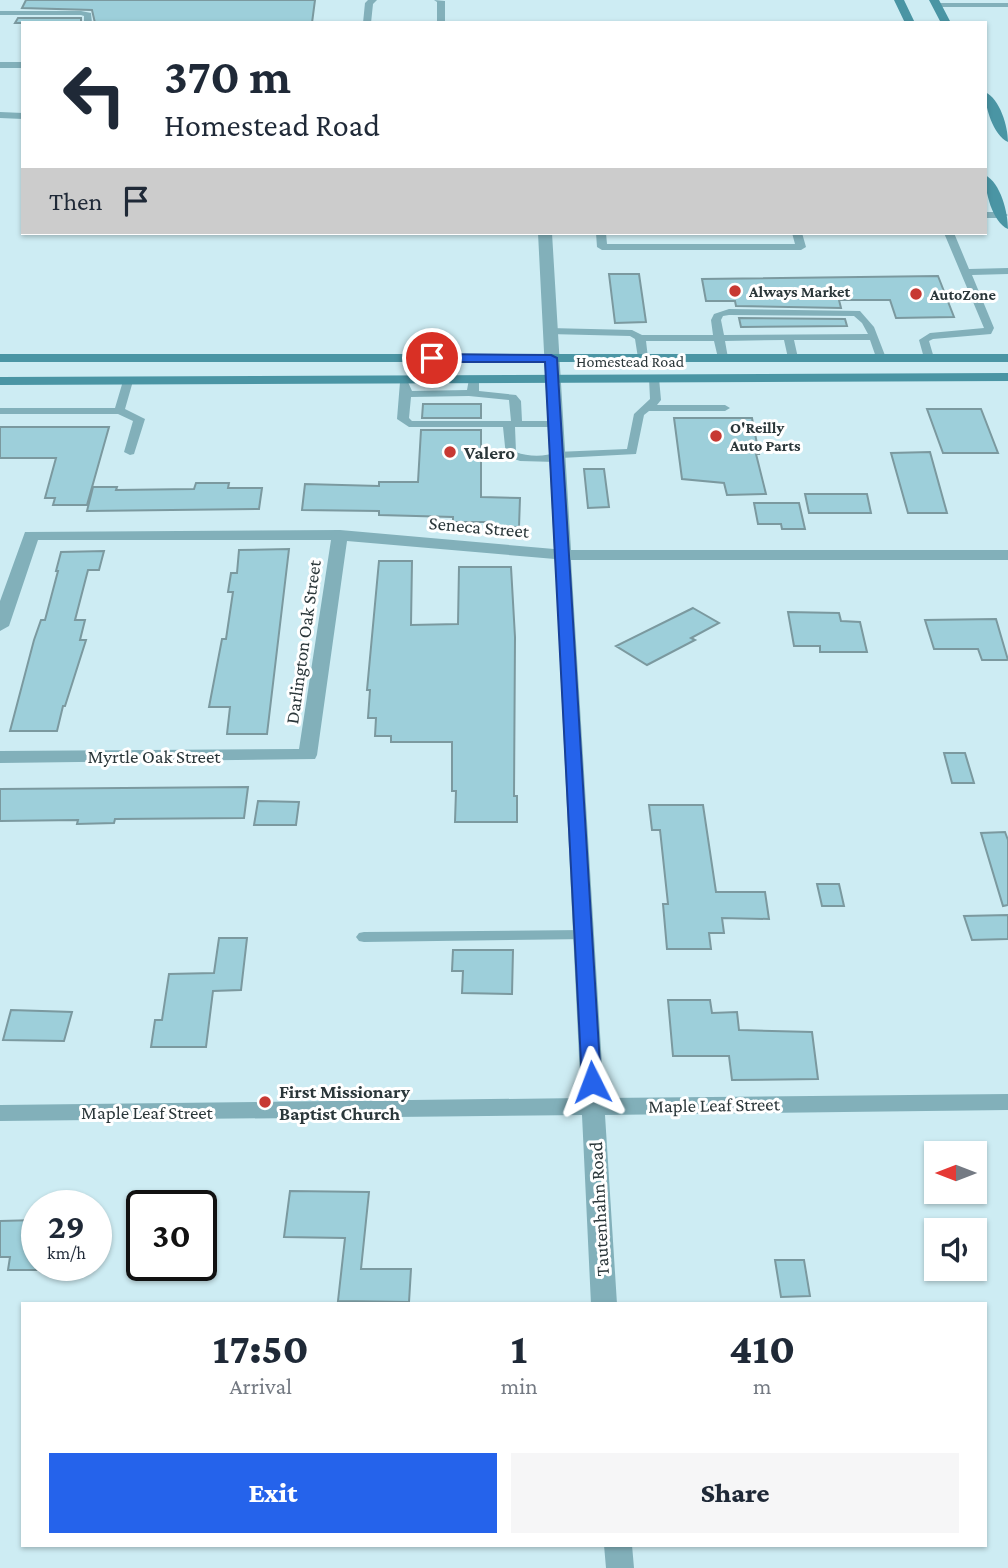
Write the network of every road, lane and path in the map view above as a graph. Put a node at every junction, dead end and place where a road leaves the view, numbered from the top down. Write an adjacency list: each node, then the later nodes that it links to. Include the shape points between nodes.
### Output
1 (373, 0): 8 (lane)
2 (438, 0): 9 (lane)
3 (899, 0): 10 (main road)
4 (935, 3): 5 (lane); 11 (main road)
5 (1008, 5)
6 (0, 13): 7 (lane, via 81,13 88,15)
7 (88, 21)
8 (367, 21)
9 (441, 21)
10 (909, 21)
11 (945, 21)
12 (0, 65): 13 (street)
13 (21, 65)
14 (987, 98): 17 (main road)
15 (0, 115): 16 (lane)
16 (21, 116)
17 (1005, 128)
18 (987, 184): 20 (main road)
19 (987, 215): 20 (lane)
20 (1006, 219)
21 (545, 235): 27 (street, Tautenhahn Road)
22 (601, 235): 23 (lane, via 603,247 802,247)
23 (798, 235)
24 (950, 235): 26 (lane)
25 (1008, 271): 26 (lane)
26 (966, 272): 37 (lane, via 988,330 930,336 924,340)
27 (549, 331): 30 (lane, via 624,332); 40 (street, Tautenhahn Road)
28 (788, 337): 29 (lane); 31 (lane); 35 (lane)
29 (873, 337): 31 (lane, via 856,313 729,313 719,314 716,320); 36 (lane)
30 (640, 338): 31 (lane); 33 (lane)
31 (719, 338): 34 (lane)
32 (0, 358): 39 (main road, Homestead Road)
33 (643, 358): 34 (main road, Homestead Road); 40 (main road, Homestead Road)
34 (723, 358): 35 (main road, Homestead Road)
35 (793, 358): 36 (main road, Homestead Road)
36 (881, 358): 37 (main road, Homestead Road)
37 (929, 358): 38 (main road, Homestead Road)
38 (1008, 358)
39 (136, 359): 40 (main road, Homestead Road); 44 (main road)
40 (551, 368): 42 (main road, Homestead Road); 46 (main road, Homestead Road); 52 (street, Tautenhahn Road)
41 (1008, 377): 42 (main road, Homestead Road)
42 (654, 378): 47 (lane, via 656,400)
43 (0, 381): 44 (main road, Homestead Road)
44 (128, 381): 45 (main road, Homestead Road); 50 (lane)
45 (405, 386): 46 (main road, Homestead Road); 51 (lane, via 403,419 409,424)
46 (471, 386): 51 (lane, via 512,397 516,401)
47 (644, 408): 48 (lane); 54 (lane, via 632,452)
48 (725, 408)
49 (3, 411): 50 (lane)
50 (118, 411): 53 (lane, via 139,419)
51 (514, 424): 52 (lane); 54 (lane, via 509,427 510,454)
52 (554, 424): 54 (street, Tautenhahn Road)
53 (130, 452)
54 (556, 457): 57 (street, Tautenhahn Road)
55 (31, 535): 56 (street, Seneca Street); 59 (street)
56 (340, 535): 57 (street, Seneca Street); 60 (street, Darlington Oak Street)
57 (563, 555): 58 (street, Seneca Street); 62 (street, Tautenhahn Road)
58 (1008, 555)
59 (0, 626)
60 (308, 755): 61 (street, Myrtle Oak Street)
61 (0, 757)
62 (584, 935): 63 (lane); 65 (street, Tautenhahn Road)
63 (364, 937)
64 (1008, 1102): 65 (street, Maple Leaf Street)
65 (593, 1106): 66 (street, Maple Leaf Street); 67 (street, Tautenhahn Road)
66 (0, 1113)
67 (604, 1302)
68 (618, 1547): 69 (street)
69 (620, 1568)

